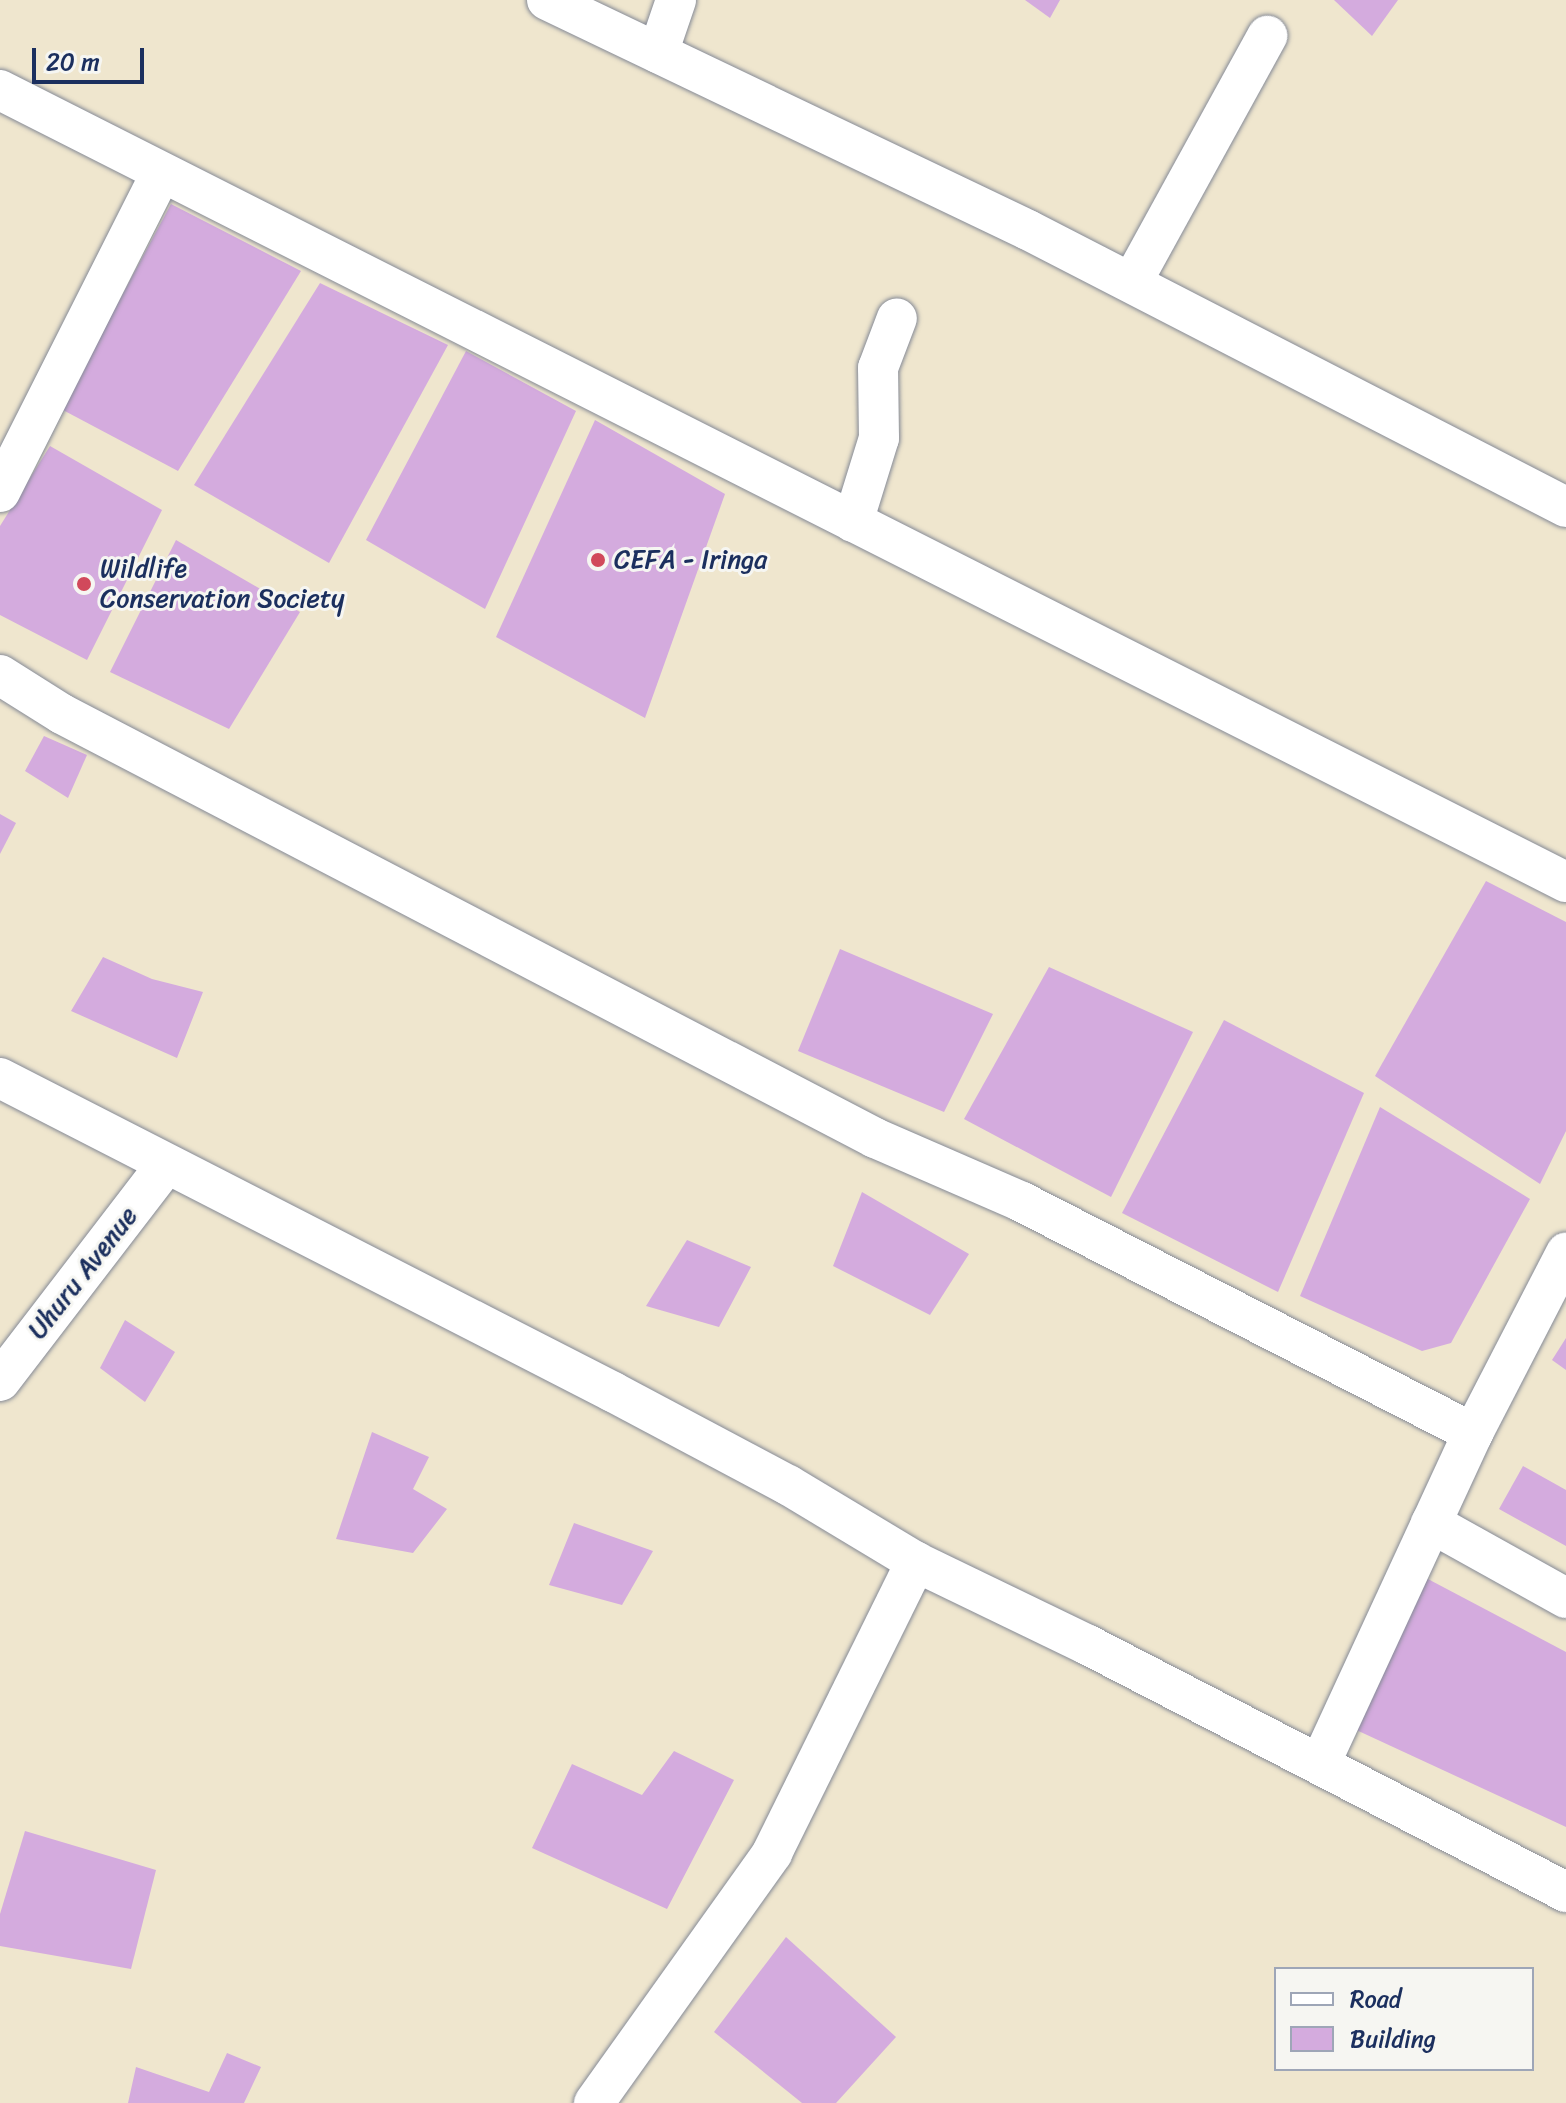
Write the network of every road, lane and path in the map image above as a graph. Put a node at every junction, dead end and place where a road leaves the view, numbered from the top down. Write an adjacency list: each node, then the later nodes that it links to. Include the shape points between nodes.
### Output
1 (547, 0): 4 (street)
2 (676, 0): 4 (street)
3 (1267, 36): 7 (street)
4 (658, 53): 7 (street)
5 (0, 90): 6 (street)
6 (160, 175): 9 (street); 11 (street, via 253,215)
7 (1132, 282): 10 (street)
8 (897, 318): 11 (street, via 878,368 879,438)
9 (0, 492)
10 (1566, 507)
11 (853, 522): 13 (street)
12 (0, 675): 18 (street, via 75,721 875,1138 1022,1202)
13 (1566, 882)
14 (0, 1078): 15 (street)
15 (166, 1165): 17 (street, Uhuru Avenue); 20 (street, via 681,1427)
16 (1566, 1253): 18 (street)
17 (0, 1381)
18 (1473, 1433): 19 (street)
19 (1431, 1523): 21 (street); 22 (street)
20 (916, 1562): 22 (street); 24 (street, via 772,1853)
21 (1566, 1598)
22 (1320, 1764): 23 (street, via 1484,1854)
23 (1566, 1892)
24 (594, 2103)

